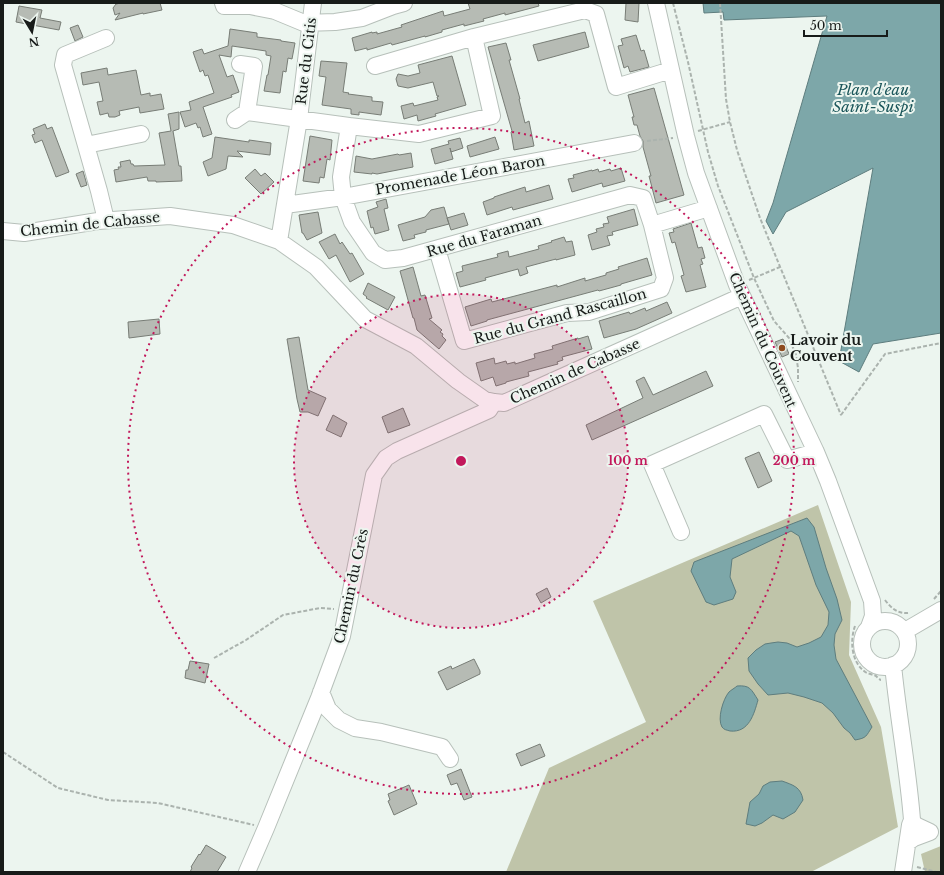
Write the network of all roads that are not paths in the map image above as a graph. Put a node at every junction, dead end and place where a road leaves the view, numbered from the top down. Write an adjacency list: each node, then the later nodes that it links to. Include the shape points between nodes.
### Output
1 (223, 3): 5 (street, via 224,6 250,6 275,11)
2 (313, 3): 5 (street, Rue du Citis)
3 (404, 3): 5 (street, via 362,18)
4 (656, 3): 10 (street, Chemin du Couvent)
5 (310, 23): 11 (street, Rue du Citis)
6 (474, 37): 9 (street); 10 (street, via 585,10 596,14 616,88); 12 (street, via 492,116 419,134)
7 (106, 38): 15 (street, via 65,55 63,65)
8 (240, 64): 11 (street, via 254,66 241,116)
9 (375, 66)
10 (671, 70): 18 (street, Chemin du Couvent, via 696,173)
11 (299, 119): 12 (street); 17 (street, Rue du Citis)
12 (349, 126): 16 (street, Rue du Faraman, via 341,178)
13 (142, 134): 15 (street)
14 (634, 143): 16 (street, Promenade Léon Baron)
15 (86, 145): 19 (street)
16 (343, 197): 17 (street, Promenade Léon Baron); 23 (street, Rue du Faraman, via 352,222 373,253 384,260)
17 (285, 205): 22 (street, Rue du Citis)
18 (709, 208): 20 (street); 24 (street, Chemin du Couvent)
19 (106, 220): 21 (street, Chemin de Cabasse, via 24,233); 22 (street, Chemin de Cabasse, via 170,216 233,225)
20 (652, 225): 23 (street, Rue du Faraman, via 643,198 630,195); 23 (street, Rue du Grand Rascaillon, via 665,278 661,289 588,312 567,313 464,341)
21 (3, 231)
22 (279, 241): 25 (street, Chemin de Cabasse, via 316,267 365,319 416,346 458,381 485,400)
23 (437, 249)
24 (739, 290): 25 (street, Chemin de Cabasse, via 504,403); 26 (street, Chemin du Couvent)
25 (494, 402): 34 (street, Chemin du Crès, via 489,410 397,451 386,458 374,475 342,636)
26 (816, 452): 27 (street, via 787,460 764,414 652,464); 28 (street, Chemin du Couvent)
27 (681, 532)
28 (878, 600): 30 (street, Chemin du Couvent, via 886,619); 31 (street, Chemin du Couvent, via 873,616)
29 (941, 610): 32 (street)
30 (890, 621): 31 (street); 32 (street, Chemin du Couvent)
31 (864, 624): 33 (street, Chemin du Couvent, via 862,648 865,656 877,665)
32 (905, 631): 33 (street, via 908,638 907,651 899,662)
33 (893, 665): 36 (street)
34 (321, 692): 35 (street, via 328,709 339,720 355,728 394,734 442,747); 40 (street, Chemin du Crès)
35 (450, 759)
36 (912, 820): 37 (street, via 915,825); 38 (street)
37 (935, 832): 38 (street)
38 (908, 842): 39 (street)
39 (904, 867)
40 (247, 872)

